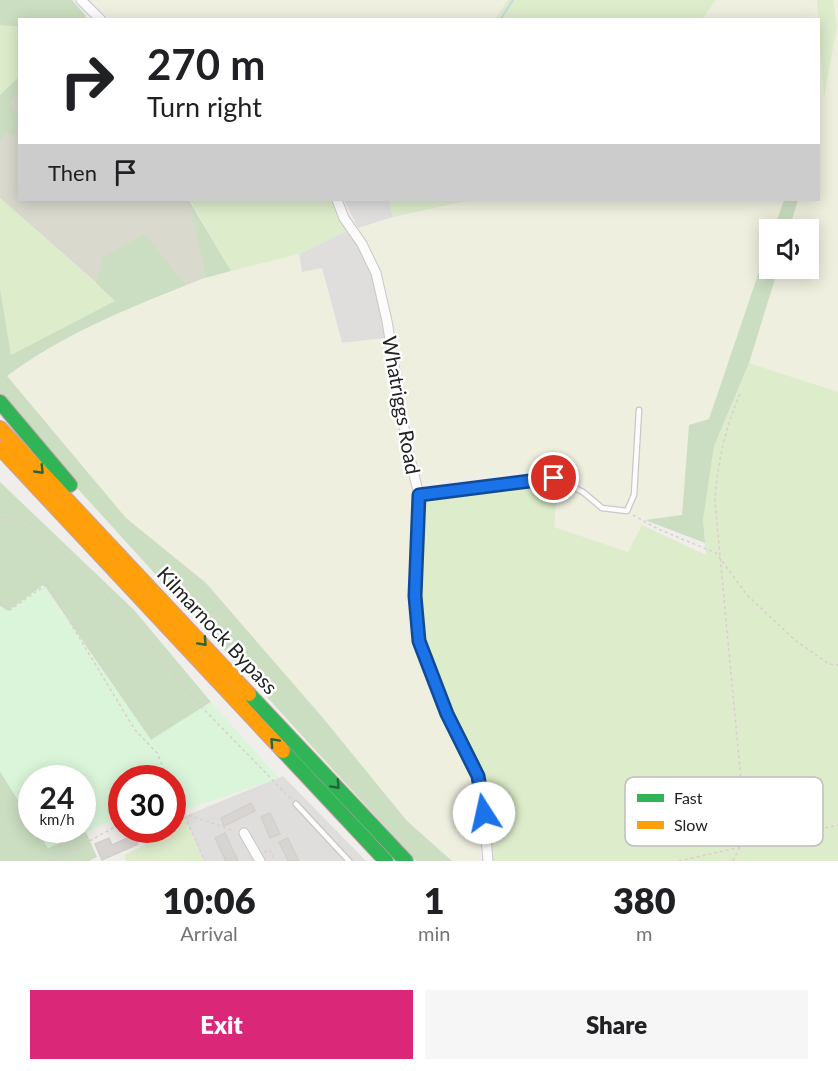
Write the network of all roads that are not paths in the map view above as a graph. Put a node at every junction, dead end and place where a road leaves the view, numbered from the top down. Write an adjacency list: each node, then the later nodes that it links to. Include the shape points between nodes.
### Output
1 (81, 0): 2 (street)
2 (99, 18)
3 (337, 201): 9 (street, Whatriggs Road, via 376,273)
4 (0, 402): 10 (highway)
5 (639, 410): 9 (lane, via 634,495 627,512 602,508 583,492 554,478)
6 (0, 428): 10 (highway, Kilmarnock Bypass, one-way to 10)
7 (0, 448): 11 (highway, Kilmarnock Bypass)
8 (0, 466): 11 (highway)
9 (419, 495): 18 (street, Whatriggs Road, via 415,596 419,641 447,714 478,776)
10 (176, 613): 17 (highway, Kilmarnock Bypass, one-way to 17)
11 (157, 617): 16 (highway, Kilmarnock Bypass, one-way to 11)
12 (296, 804): 15 (lane)
13 (244, 833): 14 (street)
14 (258, 858)
15 (350, 861)
16 (386, 861)
17 (406, 861)
18 (488, 861)

